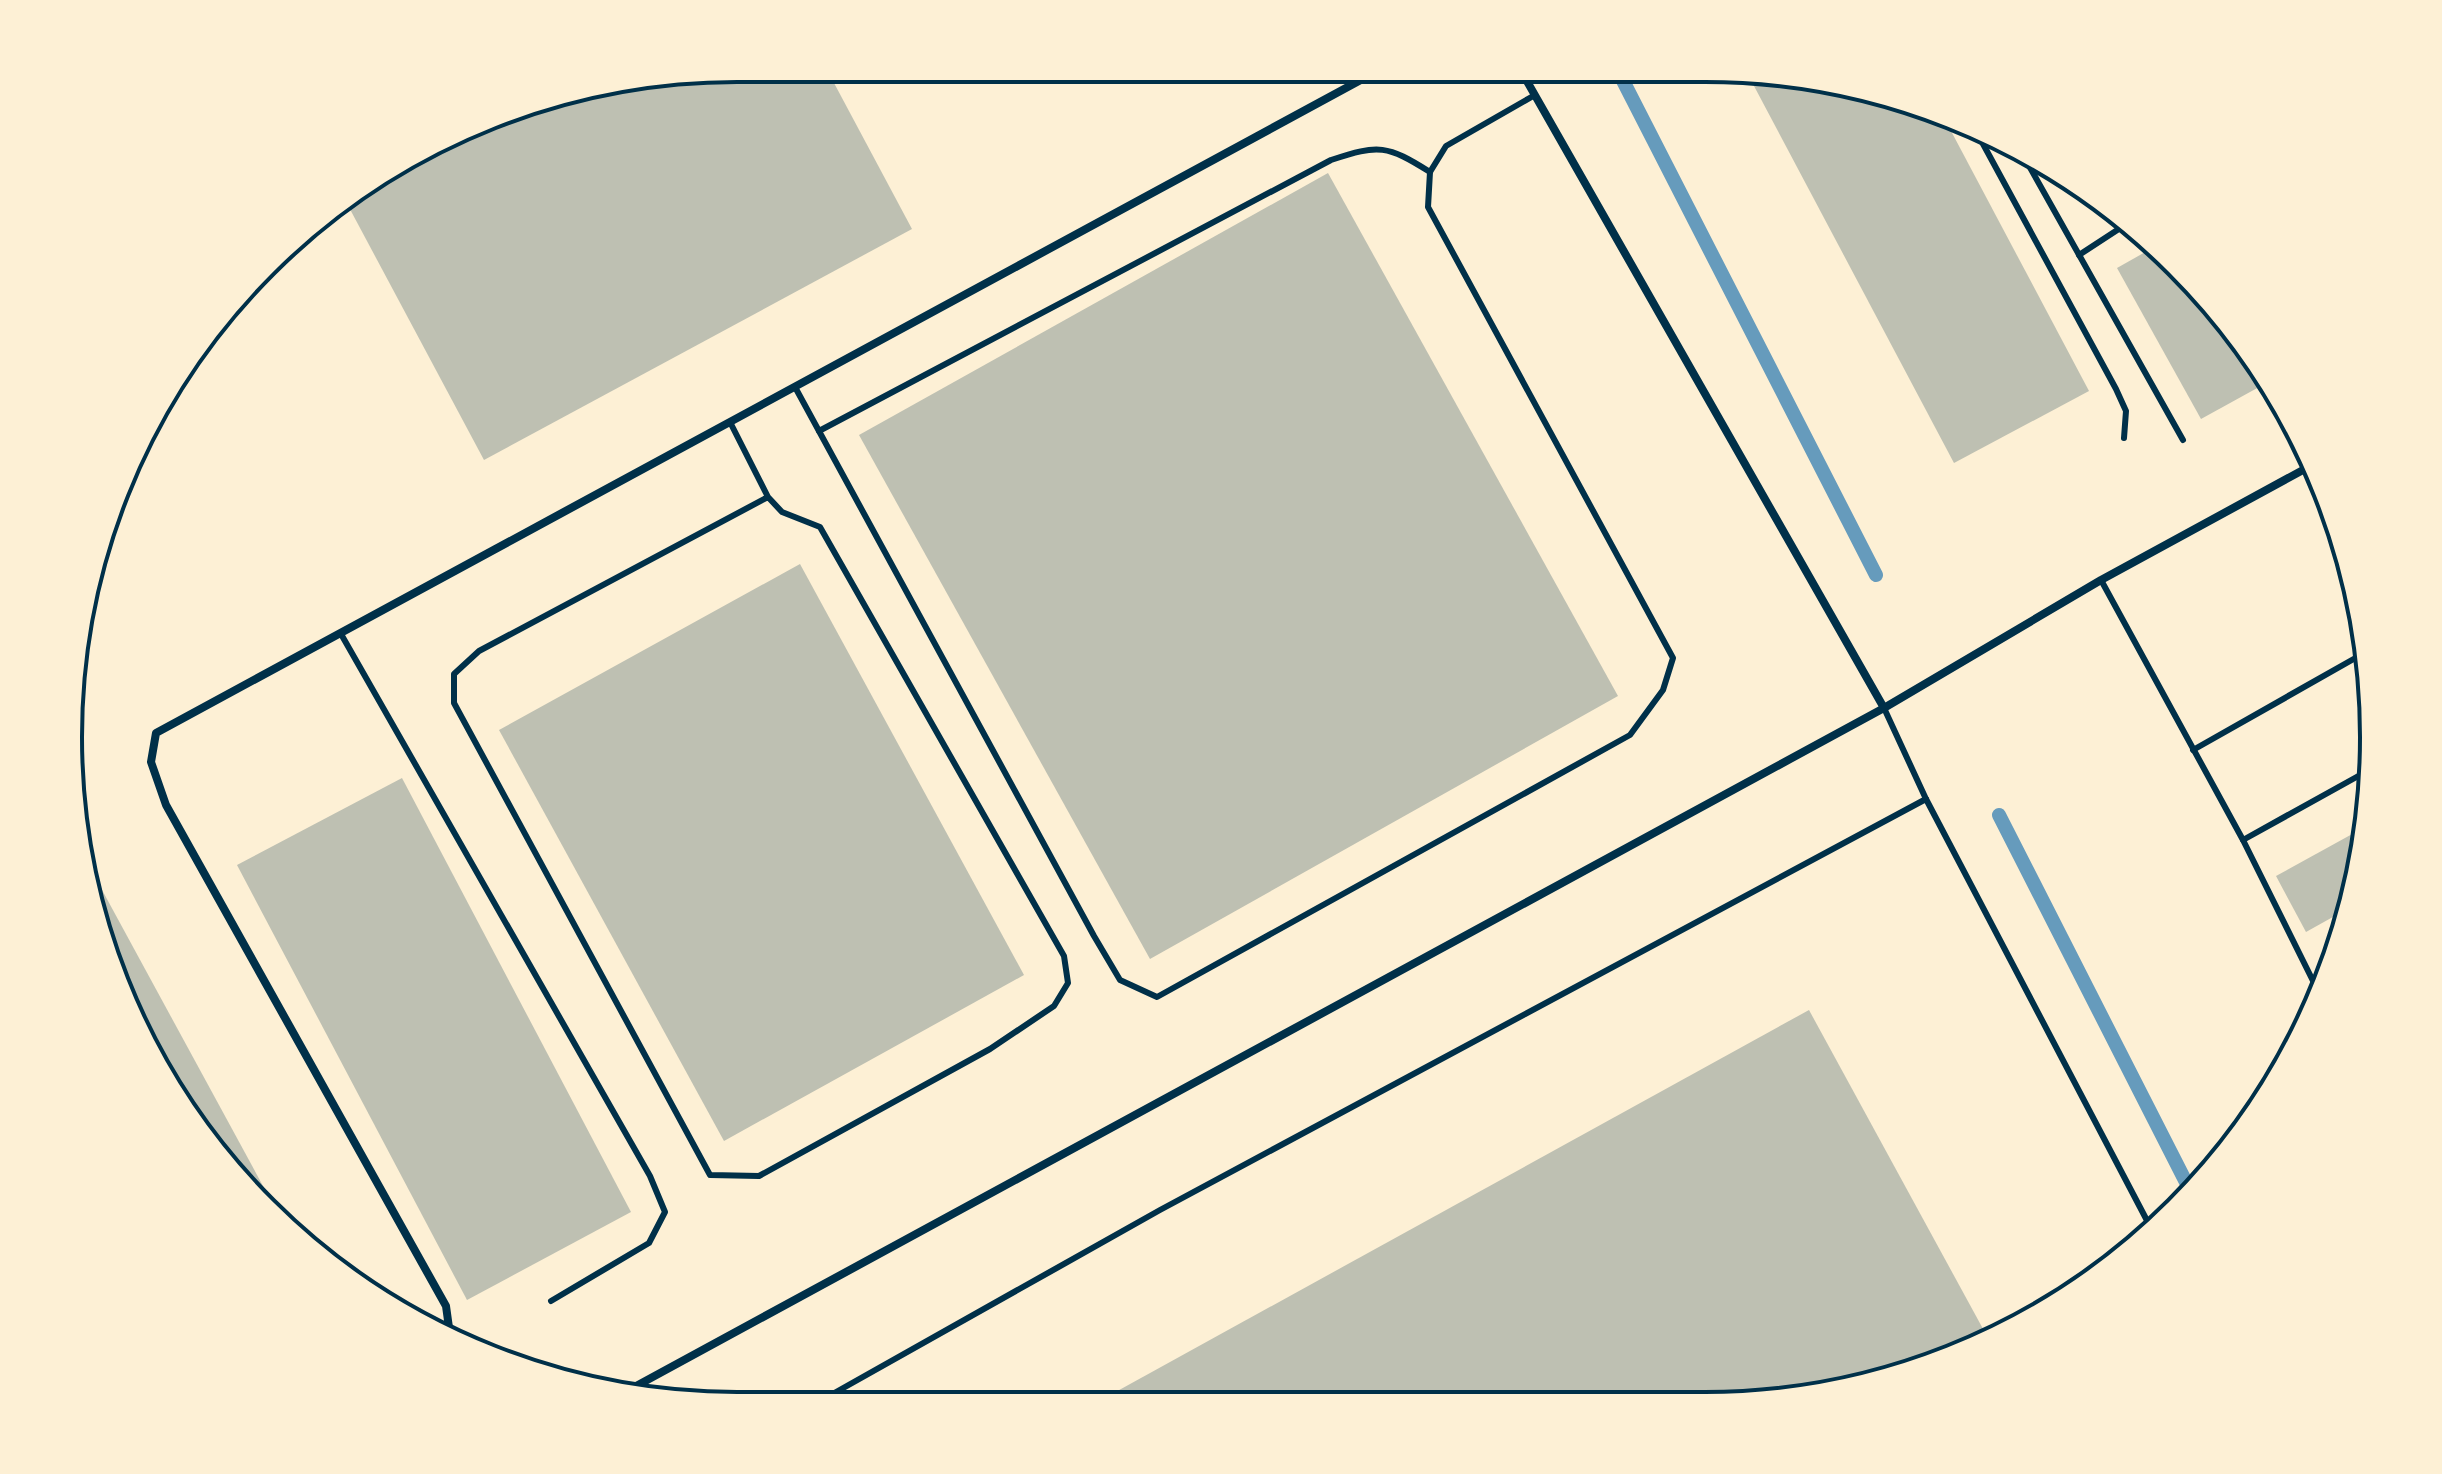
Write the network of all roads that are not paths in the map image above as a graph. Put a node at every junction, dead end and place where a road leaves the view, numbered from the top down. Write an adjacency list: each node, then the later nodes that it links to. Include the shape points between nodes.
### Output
1 (1357, 82): 9 (street)
2 (1528, 82): 3 (street)
3 (1535, 95): 6 (lane, via 1446,146); 19 (street)
4 (1983, 145): 12 (lane, via 2116,389 2126,411)
5 (2031, 169): 8 (lane)
6 (1430, 172): 11 (lane, via 1395,150 1364,149 1331,160); 11 (lane, via 1428,207 1673,658 1663,690 1630,735 1157,997 1120,980)
7 (2118, 229): 8 (lane)
8 (2079, 255): 13 (lane)
9 (795, 387): 10 (street); 11 (lane)
10 (730, 422): 15 (lane); 17 (street)
11 (819, 431)
12 (2124, 438)
13 (2183, 440)
14 (2303, 470): 16 (street)
15 (768, 497): 15 (lane, via 479,651 454,674 454,703 710,1175 759,1176 990,1049 1054,1006 1068,983 1064,956 820,527 782,512)
16 (2101, 580): 19 (street); 20 (lane)
17 (341, 634): 26 (lane, via 650,1176 665,1212 649,1243); 27 (street, via 156,733 151,762 166,805 446,1306)
18 (2355, 658): 20 (lane)
19 (1884, 708): 22 (lane); 28 (street)
20 (2193, 750): 23 (lane)
21 (2359, 776): 23 (lane)
22 (1926, 799): 25 (lane); 29 (lane, via 1160,1210)
23 (2243, 840): 24 (lane)
24 (2313, 981)
25 (2147, 1220)
26 (551, 1301)
27 (449, 1325)
28 (640, 1384)
29 (836, 1392)

